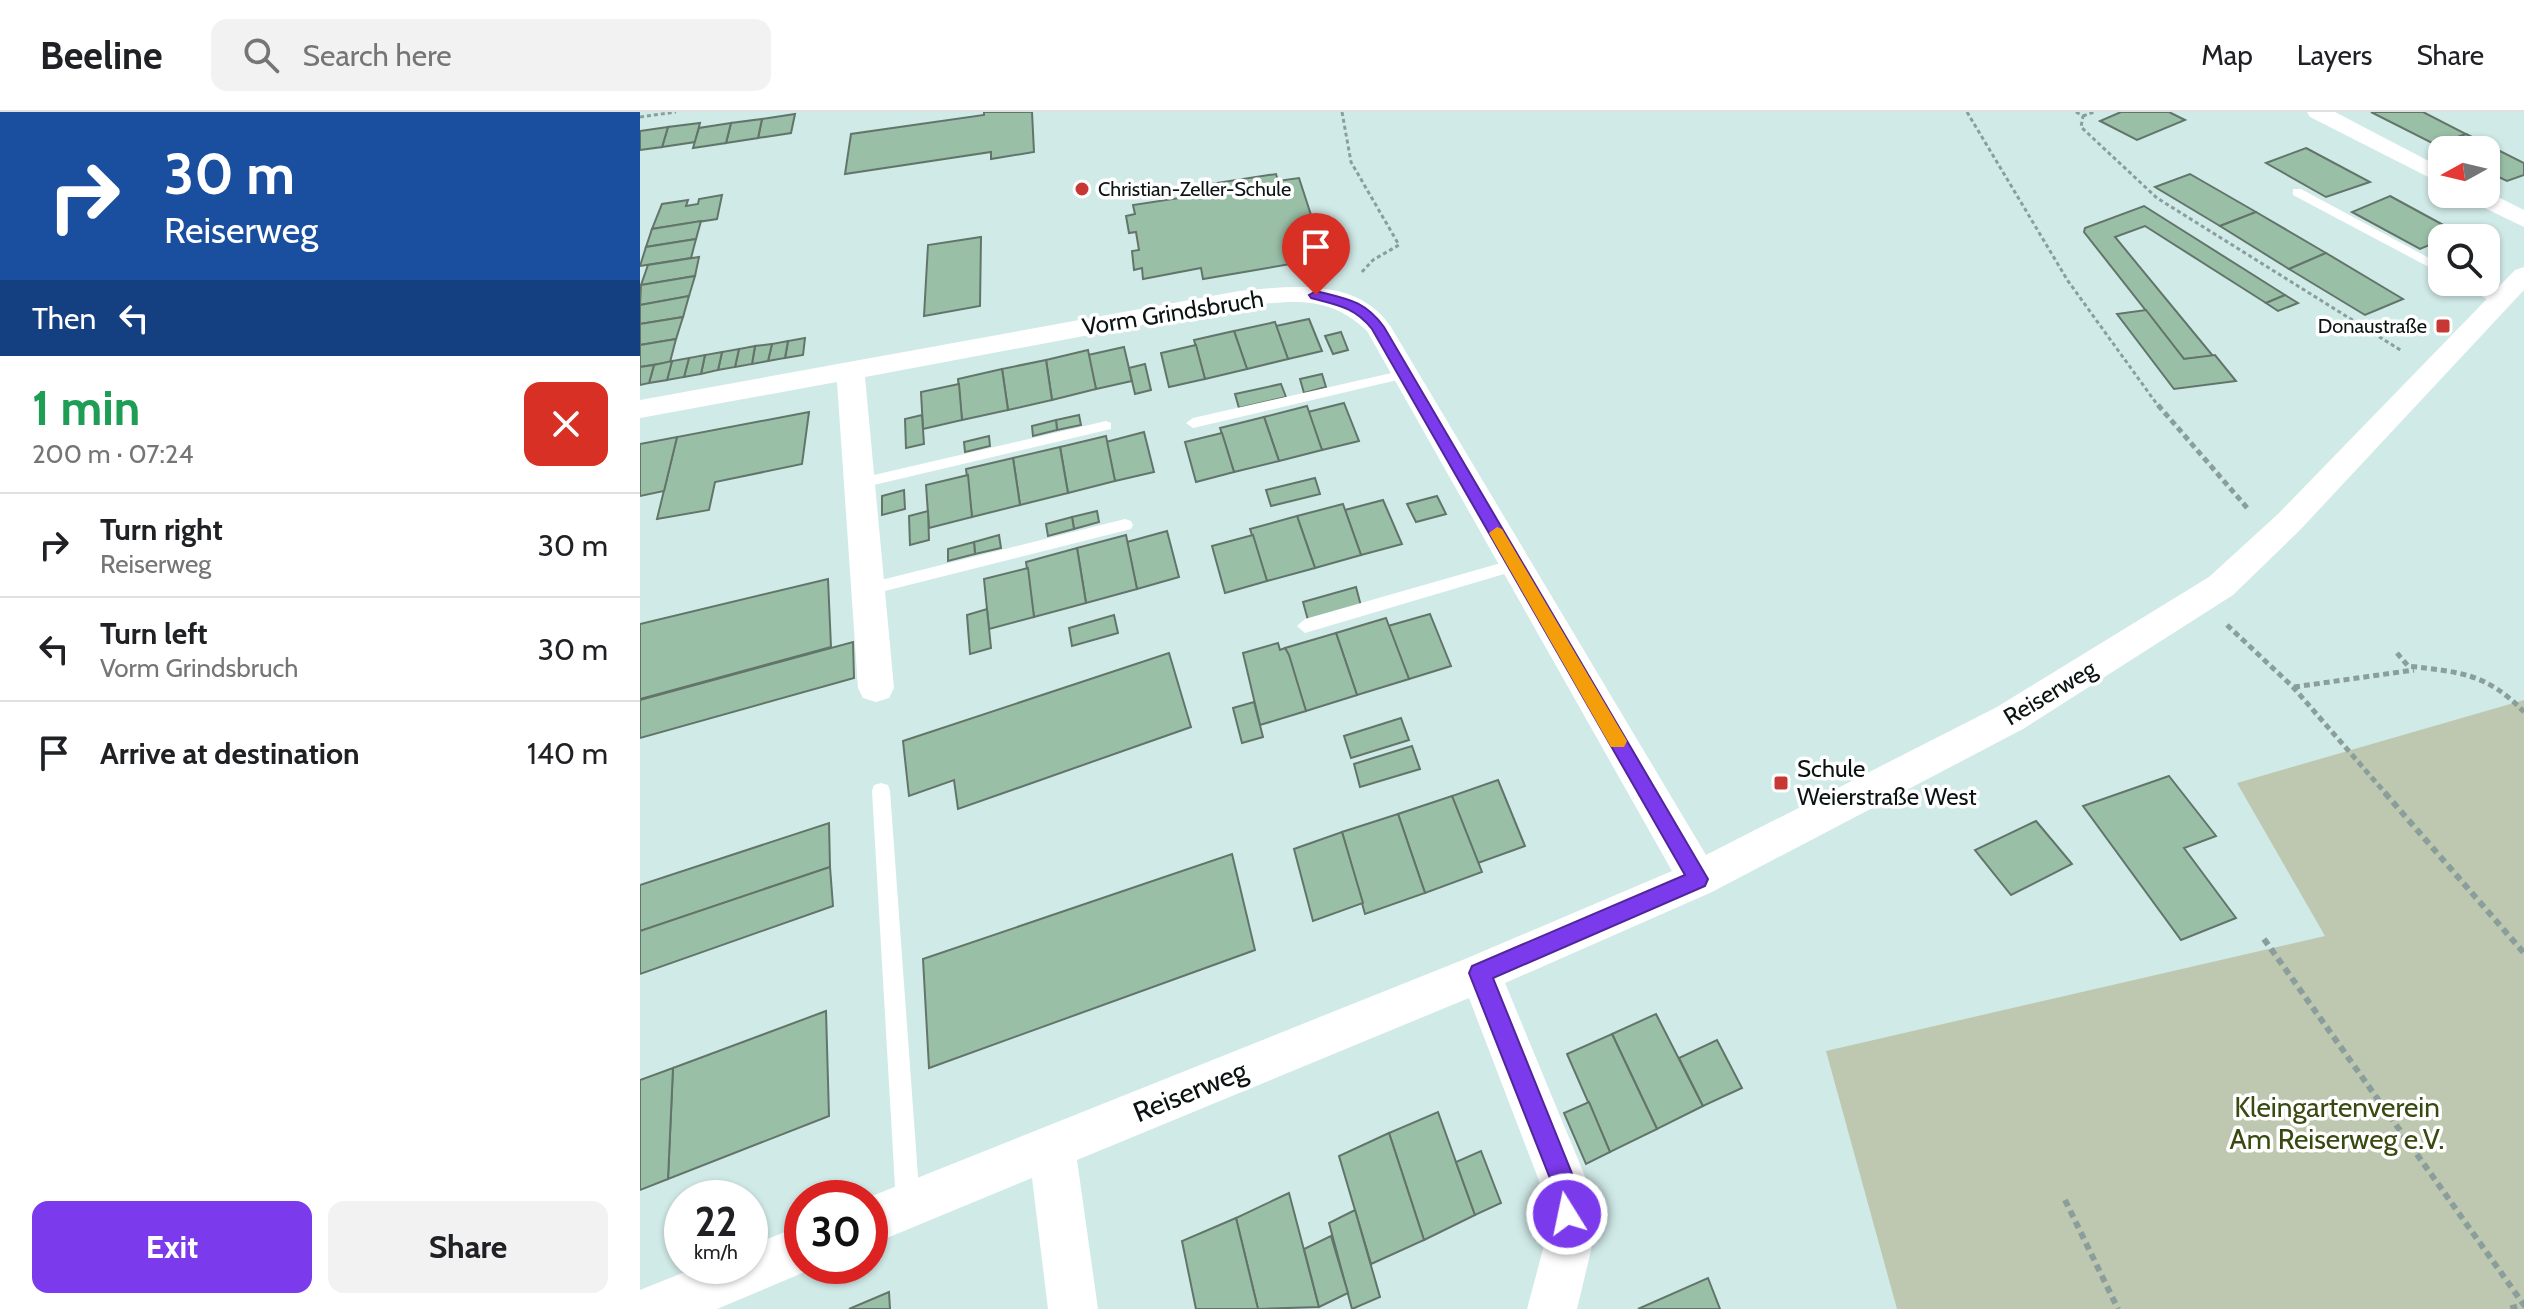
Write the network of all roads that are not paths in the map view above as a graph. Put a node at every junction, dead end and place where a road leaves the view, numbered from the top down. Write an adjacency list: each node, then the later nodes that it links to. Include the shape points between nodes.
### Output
1 (2318, 112): 2 (street)
2 (2428, 170)
3 (2297, 192): 6 (lane)
4 (2500, 208): 5 (street)
5 (2524, 220)
6 (2428, 262)
7 (2515, 291): 20 (street, Reiserweg, via 2274,538 2201,601 2010,718)
8 (850, 369): 9 (street, Vorm Grindsbruch, via 1239,299 1299,293 1333,297 1365,311); 10 (street, Vorm Grindsbruch); 13 (street)
9 (1405, 374): 11 (lane); 15 (street, Vorm Grindsbruch)
10 (640, 409)
11 (1193, 423)
12 (1106, 426): 13 (lane)
13 (861, 483): 16 (street)
14 (1125, 525): 16 (lane)
15 (1515, 565): 17 (lane); 20 (street, Vorm Grindsbruch)
16 (869, 589): 18 (street)
17 (1305, 626)
18 (876, 688)
19 (881, 791): 23 (lane)
20 (1698, 879): 21 (street, Reiserweg)
21 (1480, 973): 22 (street, Reiserweg); 27 (street, via 1565,1186 1569,1242)
22 (1052, 1147): 23 (street, Reiserweg); 26 (street)
23 (889, 1214)
24 (784, 1256): 25 (street)
25 (656, 1309)
26 (1073, 1309)
27 (1552, 1309)

